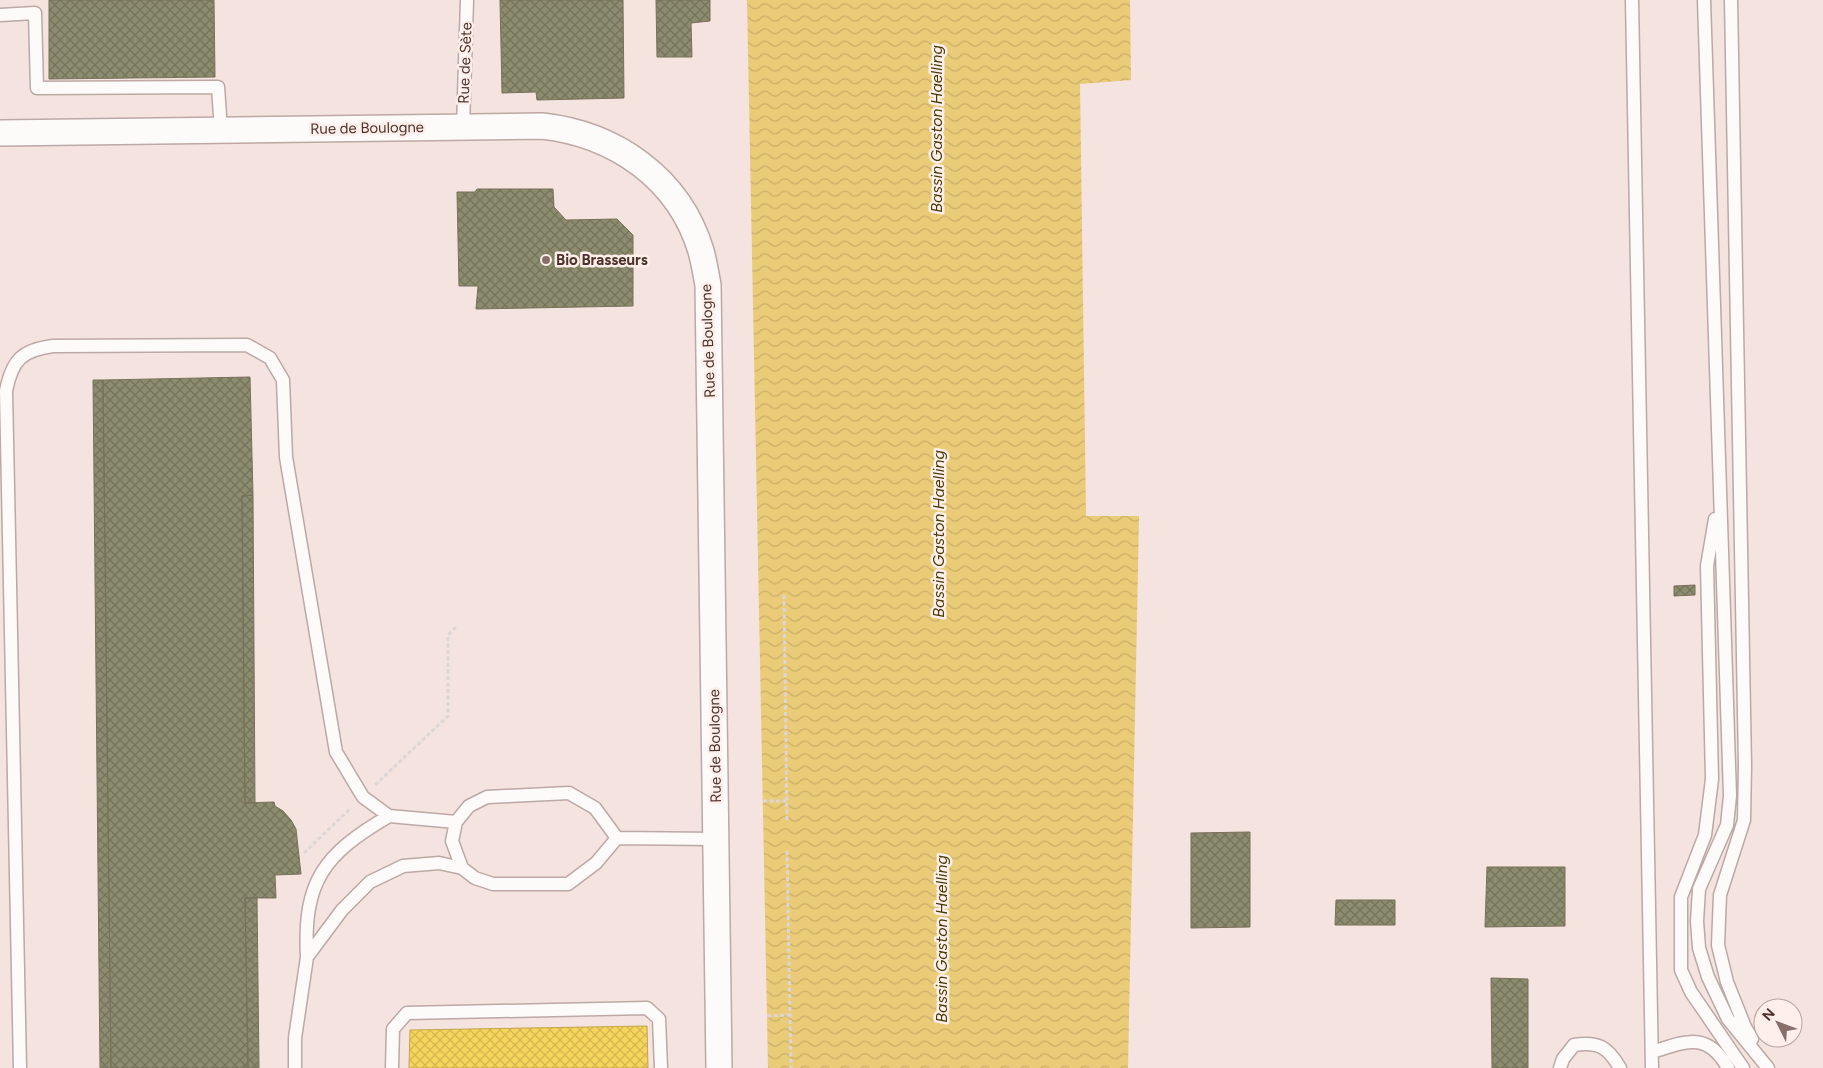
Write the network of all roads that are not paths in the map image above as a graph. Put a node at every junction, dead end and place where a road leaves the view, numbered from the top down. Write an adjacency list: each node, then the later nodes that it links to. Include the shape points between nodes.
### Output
1 (467, 0): 6 (lane, Rue de Sète)
2 (1632, 0): 16 (lane)
3 (1704, 0): 9 (lane)
4 (1731, 0): 27 (lane, via 1745,766 1744,820 1720,895 1718,946 1727,982 1745,1028)
5 (0, 15): 7 (lane, via 35,13 37,88 218,87)
6 (463, 127): 7 (street, Rue de Boulogne); 13 (street, Rue de Boulogne, via 558,128 578,132 622,151 648,168 665,186 691,227 701,251 708,285)
7 (220, 130): 8 (street, Rue de Boulogne)
8 (0, 133)
9 (1720, 490): 26 (lane, via 1707,566 1712,779 1705,835 1681,896 1681,970 1691,992); 27 (lane, via 1730,796 1727,825 1699,889 1699,948 1708,977 1728,1019)
10 (389, 816): 11 (lane); 15 (lane, via 348,842 328,863 311,894 306,925); 17 (lane, via 362,797 336,752 286,457 283,380 270,358 248,345 34,348 20,358 9,374 6,391)
11 (456, 822): 12 (lane, via 469,806 486,797 569,793 595,808); 14 (lane, via 452,841)
12 (616, 838): 13 (lane); 14 (lane, via 596,863 568,884 493,884 475,878)
13 (716, 839): 21 (street, Rue de Boulogne)
14 (462, 868): 15 (lane, via 439,863 403,866 370,882 342,910)
15 (307, 957): 18 (lane, via 295,1038)
16 (1652, 1052): 24 (lane); 25 (lane, via 1689,1040 1701,1042 1722,1056)
17 (20, 1068)
18 (295, 1068)
19 (392, 1068): 20 (lane, via 393,1029 407,1014 647,1008 659,1018)
20 (661, 1068)
21 (719, 1068)
22 (1560, 1068): 23 (lane, via 1574,1045 1590,1042 1611,1052)
23 (1620, 1068)
24 (1652, 1068)
25 (1728, 1068)
26 (1743, 1068)
27 (1770, 1068)

